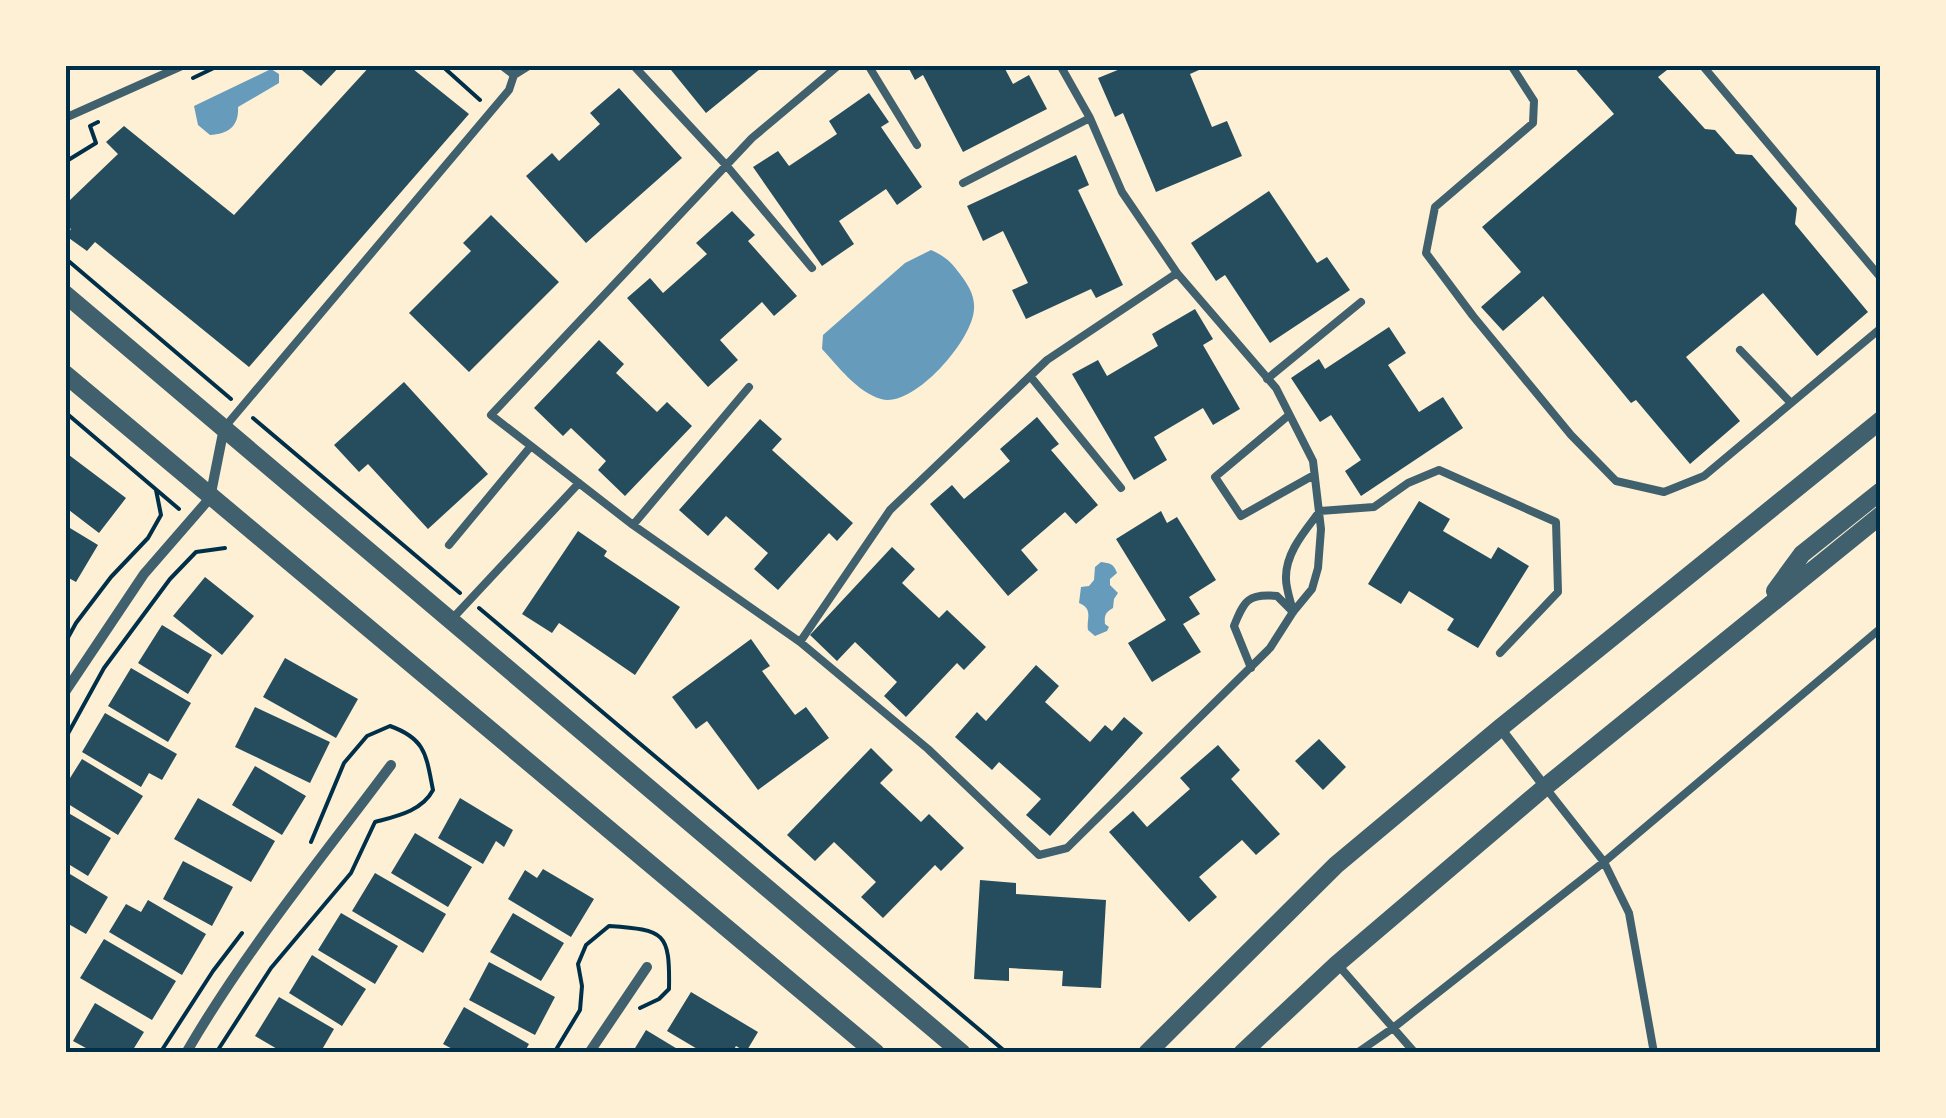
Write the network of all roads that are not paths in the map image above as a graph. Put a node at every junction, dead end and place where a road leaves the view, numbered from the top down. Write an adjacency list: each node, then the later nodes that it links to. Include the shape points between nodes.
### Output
1 (184, 65): 11 (lane)
2 (502, 65): 10 (lane)
3 (530, 65): 10 (lane)
4 (633, 65): 14 (lane)
5 (839, 65): 14 (lane)
6 (868, 65): 13 (lane)
7 (1060, 65): 12 (lane)
8 (1511, 65): 27 (lane, via 1534,101 1532,124 1435,207 1426,253 1571,435 1616,481 1664,492 1704,476)
9 (1702, 65): 18 (lane)
10 (514, 76): 30 (lane, via 509,90)
11 (65, 118)
12 (1090, 118): 15 (lane); 17 (lane, via 1122,192)
13 (917, 145)
14 (726, 165): 16 (lane); 31 (lane, via 491,415)
15 (963, 183)
16 (812, 268)
17 (1177, 273): 24 (lane); 25 (lane)
18 (1881, 278)
19 (65, 294): 30 (street)
20 (1361, 302): 25 (lane)
21 (1881, 328): 27 (lane)
22 (1740, 350): 27 (lane)
23 (65, 374): 36 (street)
24 (1030, 376): 34 (lane); 45 (lane, via 890,510)
25 (1268, 379): 28 (lane)
26 (749, 387): 39 (lane)
27 (1791, 403)
28 (1289, 415): 32 (lane); 32 (lane, via 1215,477 1241,516)
29 (1881, 420): 49 (street)
30 (224, 428): 36 (street); 43 (street)
31 (531, 446): 33 (lane); 40 (lane)
32 (1314, 475): 37 (lane)
33 (579, 483): 39 (lane); 43 (lane)
34 (1122, 488)
35 (1881, 490): 42 (street, via 1802,554)
36 (210, 498): 48 (street, via 144,574); 58 (street)
37 (1320, 511): 41 (lane, via 1318,568 1312,589); 41 (lane, via 1296,542 1286,577); 46 (lane, via 1374,508 1439,470 1556,522 1558,592)
38 (1881, 515): 42 (street)
39 (633, 525): 45 (lane)
40 (450, 546)
41 (1293, 612): 47 (lane); 47 (lane, via 1276,596 1260,594 1243,603 1234,626)
42 (1760, 612): 51 (street)
43 (451, 620): 59 (street)
44 (1881, 628): 52 (lane)
45 (800, 642): 47 (lane, via 928,749 1039,856 1067,848)
46 (1500, 654)
47 (1251, 668)
48 (65, 692)
49 (1500, 728): 51 (street); 60 (street, via 1336,865)
50 (390, 765): 56 (street)
51 (1545, 787): 52 (lane); 53 (street)
52 (1604, 862): 55 (lane); 64 (lane, via 1629,913)
53 (1337, 964): 55 (lane); 61 (street)
54 (647, 966): 57 (street)
55 (1394, 1028): 62 (lane); 63 (lane)
56 (186, 1053)
57 (588, 1053)
58 (876, 1053)
59 (962, 1053)
60 (1148, 1053)
61 (1242, 1053)
62 (1357, 1053)
63 (1415, 1053)
64 (1654, 1053)

